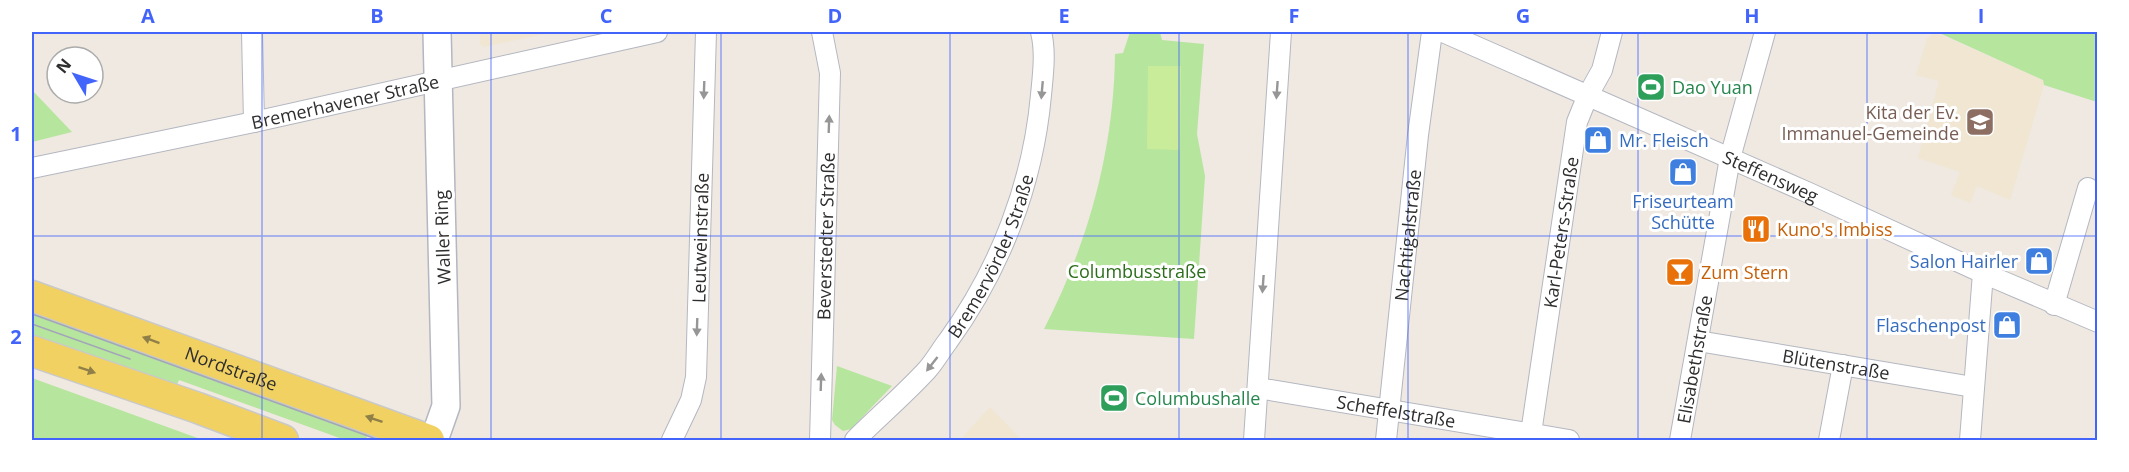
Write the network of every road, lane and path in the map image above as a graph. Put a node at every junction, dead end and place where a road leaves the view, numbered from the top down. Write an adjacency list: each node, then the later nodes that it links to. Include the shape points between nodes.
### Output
1 (252, 32): 14 (street)
2 (437, 32): 12 (main road, Waller Ring)
3 (657, 32): 12 (street, Bremerhavener Straße)
4 (706, 32): 32 (street, Leutweinstraße, one-way to 32, via 696,377 691,400)
5 (822, 32): 33 (street, Beverstedter Straße, one-way to 5, via 830,73)
6 (1041, 32): 34 (street, Bremervörder Straße, one-way to 34, via 1044,70 1034,152 1013,221 989,277 928,369)
7 (1281, 32): 25 (street, one-way to 25)
8 (1432, 32): 27 (street, Nachtigalstraße)
9 (1443, 32): 13 (street, Steffensweg)
10 (1612, 32): 13 (street, Karl-Peters-Straße, via 1602,70)
11 (1766, 32): 15 (street, Elisabethstraße)
12 (438, 81): 14 (street, Bremerhavener Straße); 31 (main road, Waller Ring, via 446,406)
13 (1588, 95): 15 (street, Steffensweg); 28 (street, Karl-Peters-Straße, via 1577,122)
14 (254, 122): 16 (street, Bremerhavener Straße)
15 (1730, 158): 18 (street, Steffensweg); 22 (street, Elisabethstraße)
16 (32, 168)
17 (2088, 188): 20 (street)
18 (1983, 273): 20 (street, Steffensweg); 26 (street)
19 (32, 296): 30 (main road, Nordstraße, one-way to 19)
20 (2054, 305): 21 (street, Steffensweg)
21 (2097, 322)
22 (1698, 341): 24 (street, Blütenstraße); 38 (street, Elisabethstraße)
23 (32, 351): 29 (main road, one-way to 29)
24 (1843, 365): 26 (street, Blütenstraße); 39 (street)
25 (1258, 387): 27 (street, Scheffelstraße); 35 (street)
26 (1973, 387): 40 (street)
27 (1389, 409): 28 (street, Scheffelstraße); 36 (street, Nachtigalstraße)
28 (1530, 437): 37 (street, Scheffelstraße)
29 (283, 441)
30 (429, 441)
31 (434, 441)
32 (672, 441)
33 (820, 441)
34 (855, 441)
35 (1254, 441)
36 (1386, 441)
37 (1569, 441)
38 (1680, 441)
39 (1829, 441)
40 (1970, 441)

